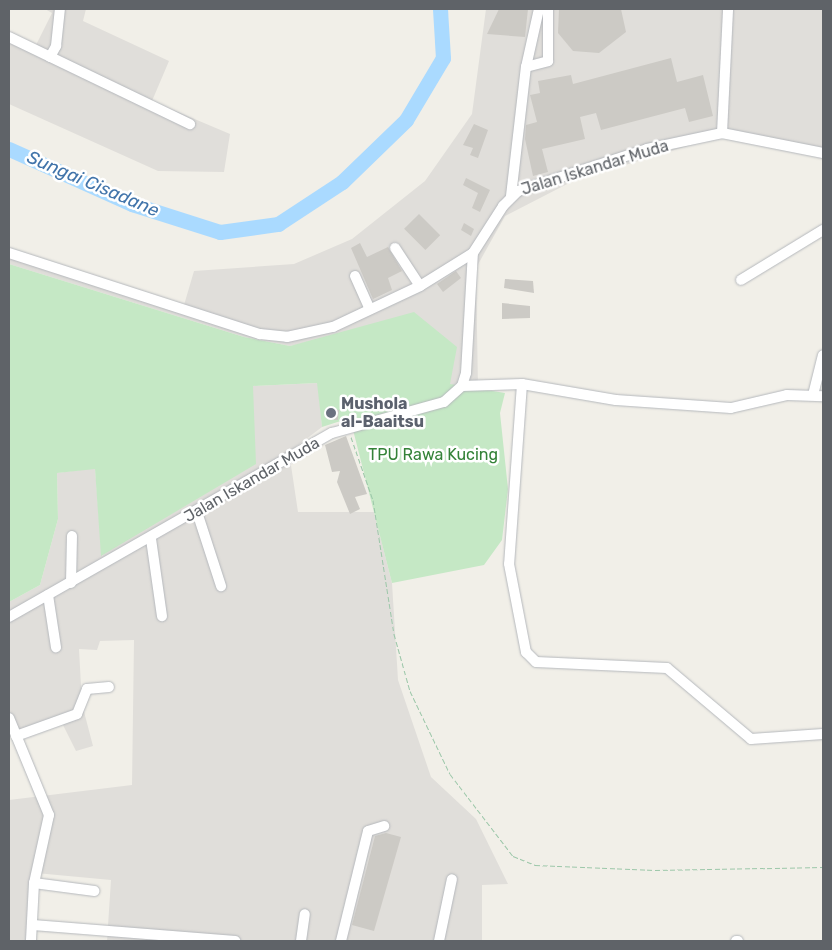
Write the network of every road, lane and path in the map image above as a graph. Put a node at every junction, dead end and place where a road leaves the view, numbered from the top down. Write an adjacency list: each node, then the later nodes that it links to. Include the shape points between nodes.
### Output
1 (60, 9): 6 (street, via 56,46)
2 (539, 9): 7 (street)
3 (548, 9): 7 (street, via 548,61)
4 (728, 9): 9 (street)
5 (9, 37): 6 (street)
6 (50, 57): 8 (street)
7 (526, 67): 11 (street)
8 (190, 124)
9 (722, 134): 10 (street, Jalan Iskandar Muda); 11 (street, Jalan Iskandar Muda, via 647,149)
10 (823, 153)
11 (511, 196): 15 (street, Jalan Iskandar Muda)
12 (823, 230): 17 (street)
13 (395, 248): 18 (street)
14 (9, 252): 19 (street, via 260,334 313,335)
15 (472, 252): 18 (street); 22 (street)
16 (354, 276): 19 (street)
17 (741, 280)
18 (420, 286): 19 (street)
19 (369, 307)
20 (823, 355): 23 (street)
21 (522, 384): 22 (street); 23 (street, via 616,400 709,407); 36 (street, via 509,564 526,652 536,662 667,668 751,739)
22 (462, 386): 24 (street, Jalan Iskandar Muda, via 444,402)
23 (818, 395)
24 (347, 427): 25 (street, Jalan Iskandar Muda); 39 (path, via 373,500 394,634 410,691 450,774 513,856 535,865 655,870)
25 (197, 512): 27 (street, Jalan Iskandar Muda); 29 (street)
26 (72, 536): 28 (street)
27 (151, 539): 28 (street, Jalan Iskandar Muda); 31 (street)
28 (71, 583): 30 (street, Jalan Iskandar Muda)
29 (221, 586)
30 (48, 595): 32 (street, Jalan Iskandar Muda); 33 (street)
31 (162, 616)
32 (9, 617)
33 (56, 647)
34 (109, 687): 37 (street, via 87,689 78,714)
35 (9, 718): 37 (street)
36 (823, 734)
37 (16, 736): 41 (street, via 49,815)
38 (384, 826): 49 (street, via 368,831)
39 (823, 867)
40 (452, 878): 50 (street)
41 (34, 883): 42 (street); 44 (street)
42 (94, 891)
43 (305, 914): 48 (street)
44 (32, 926): 45 (street); 46 (street)
45 (193, 939): 47 (street)
46 (31, 941)
47 (235, 941)
48 (301, 941)
49 (341, 941)
50 (439, 941)

